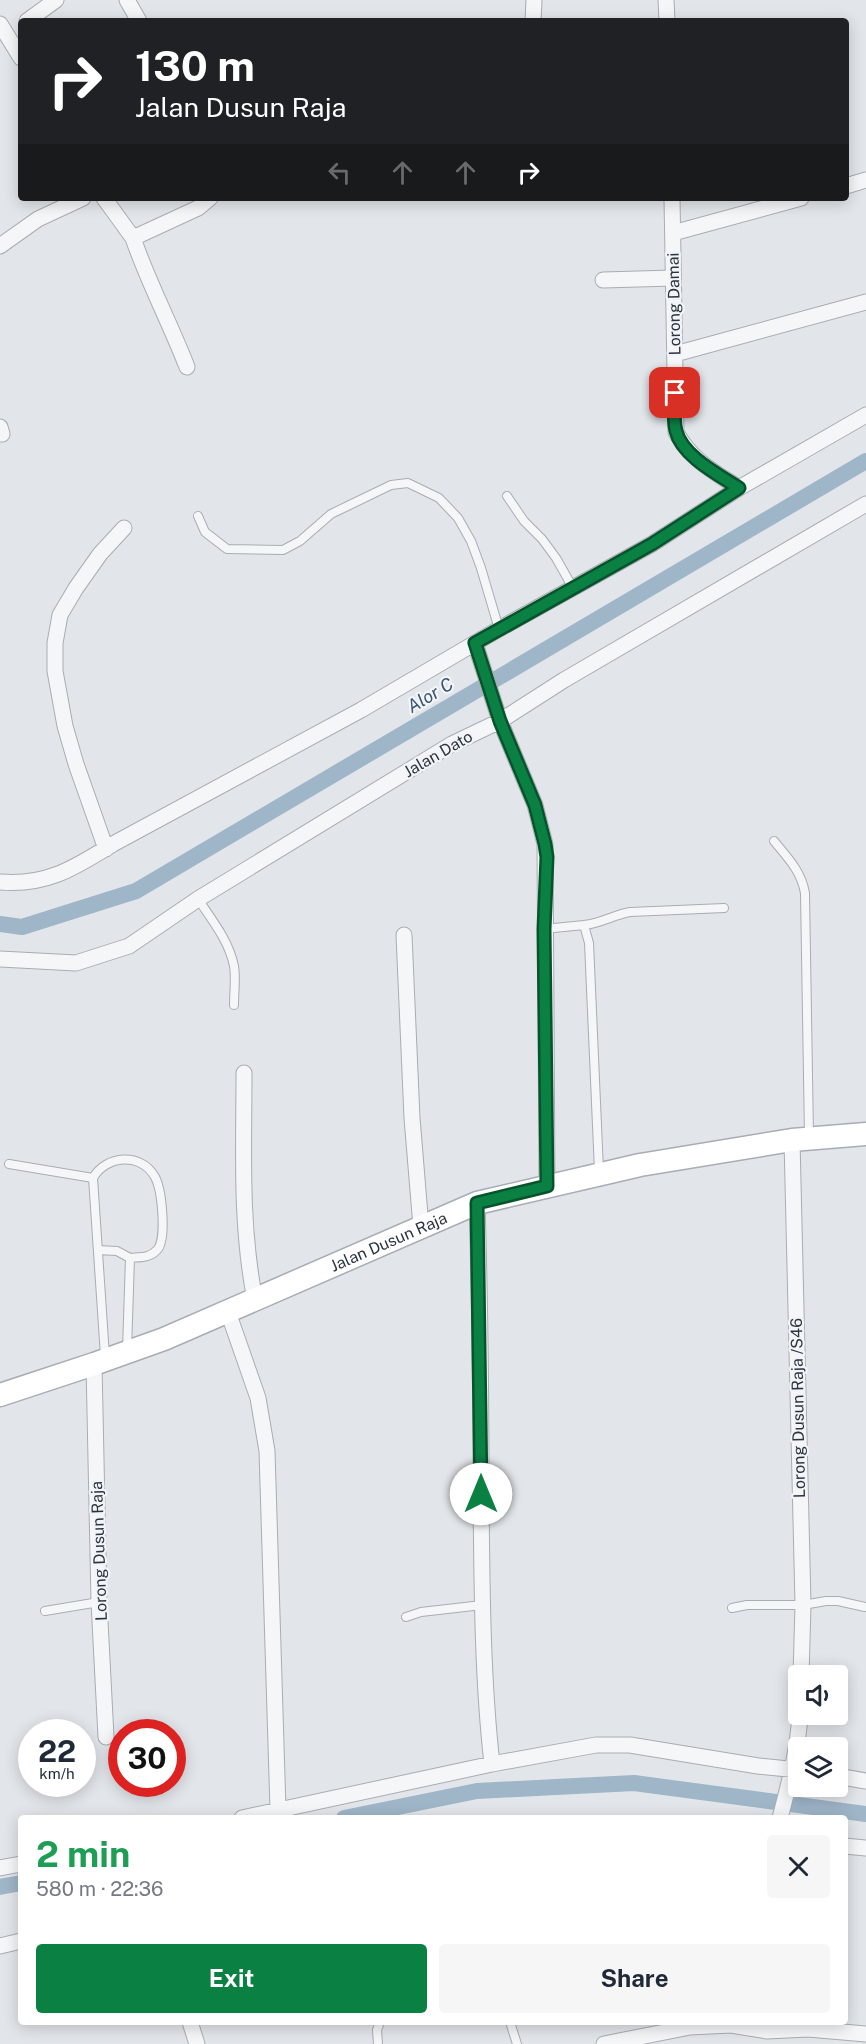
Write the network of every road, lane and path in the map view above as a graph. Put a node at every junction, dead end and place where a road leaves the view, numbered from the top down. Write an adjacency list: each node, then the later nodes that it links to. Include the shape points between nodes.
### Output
1 (56, 0): 6 (street)
2 (127, 0): 7 (street)
3 (522, 0): 4 (street)
4 (535, 0): 8 (street)
5 (666, 0): 9 (street)
6 (31, 18)
7 (137, 18)
8 (533, 18)
9 (666, 18)
10 (18, 27): 11 (street)
11 (2, 33): 12 (street)
12 (18, 54)
13 (866, 180): 14 (street)
14 (849, 185)
15 (77, 201): 22 (street, via 38,219)
16 (106, 201): 21 (street)
17 (206, 201): 21 (street)
18 (672, 201): 20 (street, Lorong Damai)
19 (790, 201): 20 (street)
20 (673, 233): 23 (street, Lorong Damai)
21 (133, 238): 27 (street)
22 (0, 246)
23 (673, 278): 24 (street); 26 (street, Lorong Damai)
24 (603, 280)
25 (866, 302): 26 (street)
26 (675, 354): 29 (street, Lorong Damai, via 676,432 699,462)
27 (187, 367)
28 (866, 415): 29 (street)
29 (739, 488): 34 (street, via 652,544)
30 (507, 496): 34 (lane, via 556,558)
31 (866, 504): 37 (street, Jalan Dato)
32 (198, 516): 35 (lane, via 205,532 227,549 283,550 331,514 391,485 408,483 438,498 458,518 481,568)
33 (124, 528): 39 (street, via 76,588 60,615 55,643 55,671 65,726)
34 (573, 588): 35 (street)
35 (499, 629): 36 (street)
36 (476, 647): 37 (street); 39 (street)
37 (500, 718): 41 (street, Jalan Dato); 44 (street, via 535,805 545,844)
38 (774, 841): 50 (lane, via 796,868 805,893)
39 (106, 849): 40 (street, via 56,876 34,882)
40 (0, 882)
41 (198, 899): 46 (street, Jalan Dato, via 129,946 75,963); 47 (lane, via 229,951 234,968)
42 (724, 908): 43 (lane, via 630,912)
43 (584, 926): 44 (lane); 52 (lane, via 589,943)
44 (544, 929): 54 (street)
45 (404, 935): 56 (street)
46 (0, 959)
47 (234, 1005)
48 (244, 1073): 59 (street, via 245,1232)
49 (866, 1134): 50 (main road, Jalan Dusun Raja)
50 (800, 1139): 52 (main road, Jalan Dusun Raja); 66 (street, Lorong Dusun Raja /S46)
51 (9, 1164): 53 (lane)
52 (599, 1174): 54 (main road, Jalan Dusun Raja)
53 (93, 1178): 57 (lane); 58 (lane, via 104,1164 124,1159 145,1166 154,1177 160,1194 160,1246 152,1254)
54 (547, 1186): 55 (main road, Jalan Dusun Raja)
55 (477, 1203): 56 (main road, Jalan Dusun Raja); 65 (street)
56 (421, 1227): 59 (main road, Jalan Dusun Raja)
57 (98, 1250): 58 (lane, via 117,1251); 62 (lane)
58 (130, 1258): 61 (lane)
59 (255, 1300): 60 (main road, Jalan Dusun Raja)
60 (228, 1312): 61 (main road, Jalan Dusun Raja); 78 (street, via 258,1398 267,1451)
61 (127, 1352): 62 (main road, Jalan Dusun Raja)
62 (100, 1363): 63 (main road, Jalan Dusun Raja); 64 (street, Lorong Dusun Raja)
63 (0, 1395)
64 (99, 1602): 69 (lane); 72 (street, Lorong Dusun Raja)
65 (482, 1605): 70 (lane); 73 (street)
66 (803, 1605): 67 (lane, via 838,1601); 68 (lane); 71 (street, Lorong Dusun Raja /S46)
67 (865, 1607)
68 (732, 1608)
69 (45, 1611)
70 (406, 1617)
71 (801, 1665)
72 (106, 1737)
73 (492, 1764): 74 (street, via 596,1745 630,1745); 78 (street)
74 (788, 1773)
75 (848, 1778): 76 (street)
76 (866, 1781)
77 (788, 1791): 80 (street)
78 (278, 1810): 79 (street)
79 (256, 1815)
80 (781, 1815)
81 (848, 1846): 82 (street)
82 (866, 1848)
83 (18, 1865): 84 (street)
84 (0, 1868)
85 (18, 1942): 86 (street)
86 (0, 1946)
87 (191, 2025): 92 (street)
88 (379, 2025): 93 (lane)
89 (511, 2025): 94 (lane)
90 (767, 2032): 91 (street, via 808,2029); 95 (street, via 731,2025 690,2027)
91 (866, 2034)
92 (197, 2044)
93 (378, 2044)
94 (517, 2044)
95 (604, 2044)

